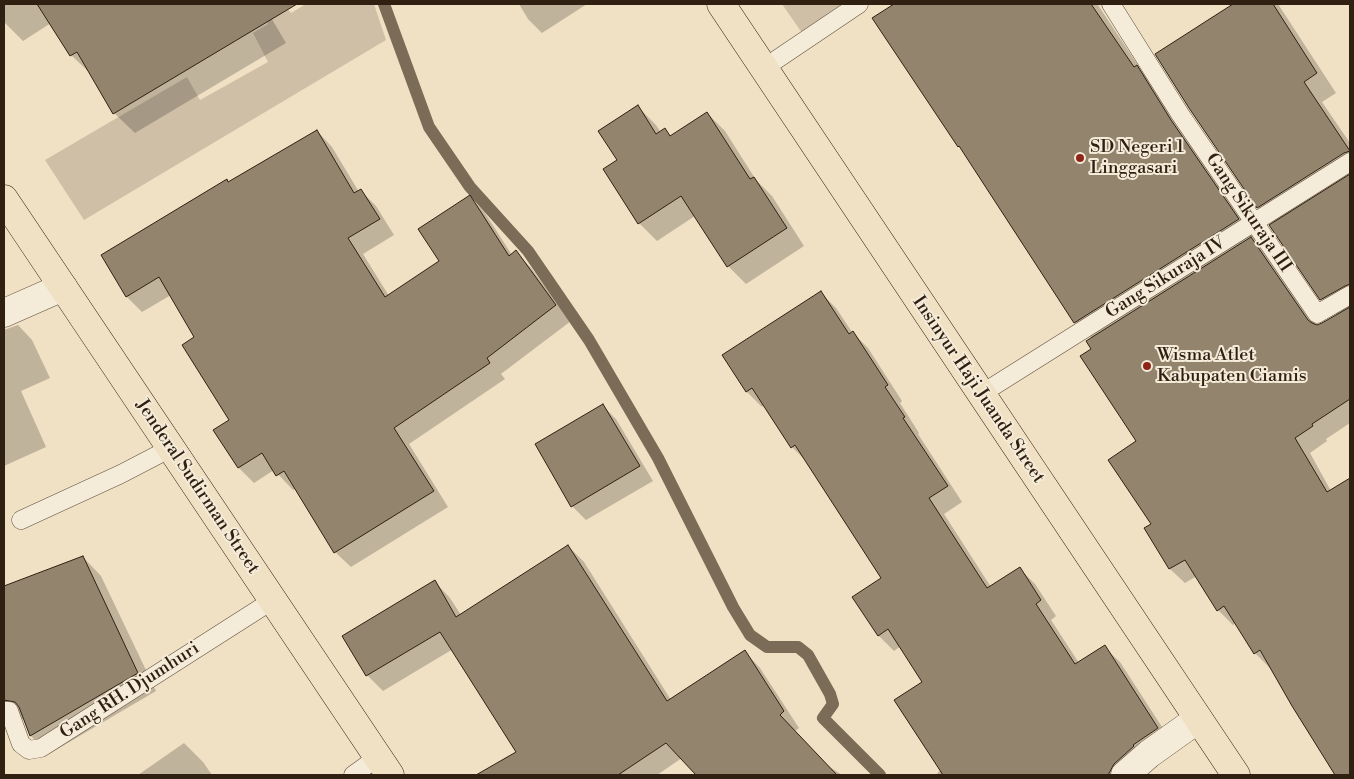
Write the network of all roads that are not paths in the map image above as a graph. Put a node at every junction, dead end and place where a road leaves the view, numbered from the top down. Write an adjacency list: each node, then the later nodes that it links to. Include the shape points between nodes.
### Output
1 (721, 4): 4 (highway, Insinyur Haji Juanda Street)
2 (859, 4): 4 (lane)
3 (1111, 4): 7 (lane, Gang Sikuraja III)
4 (764, 68): 11 (highway, Insinyur Haji Juanda Street)
5 (1350, 162): 7 (lane, Gang Sikuraja IV)
6 (4, 199): 8 (highway, Jenderal Sudirman Street)
7 (1254, 223): 9 (lane, Gang Sikuraja III, via 1317,314); 11 (lane, Gang Sikuraja IV)
8 (63, 286): 10 (street); 12 (highway, Jenderal Sudirman Street)
9 (1350, 295)
10 (4, 314)
11 (981, 394): 16 (highway, Insinyur Haji Juanda Street)
12 (171, 448): 13 (lane); 14 (highway, Jenderal Sudirman Street)
13 (21, 520)
14 (273, 600): 15 (lane, Gang RH. Djumhuri, via 41,748 29,750 20,744 9,711); 17 (highway, Jenderal Sudirman Street)
15 (4, 711)
16 (1198, 719): 19 (street); 20 (highway, Insinyur Haji Juanda Street)
17 (384, 766): 18 (lane)
18 (353, 775)
19 (1125, 775)
20 (1236, 775)

